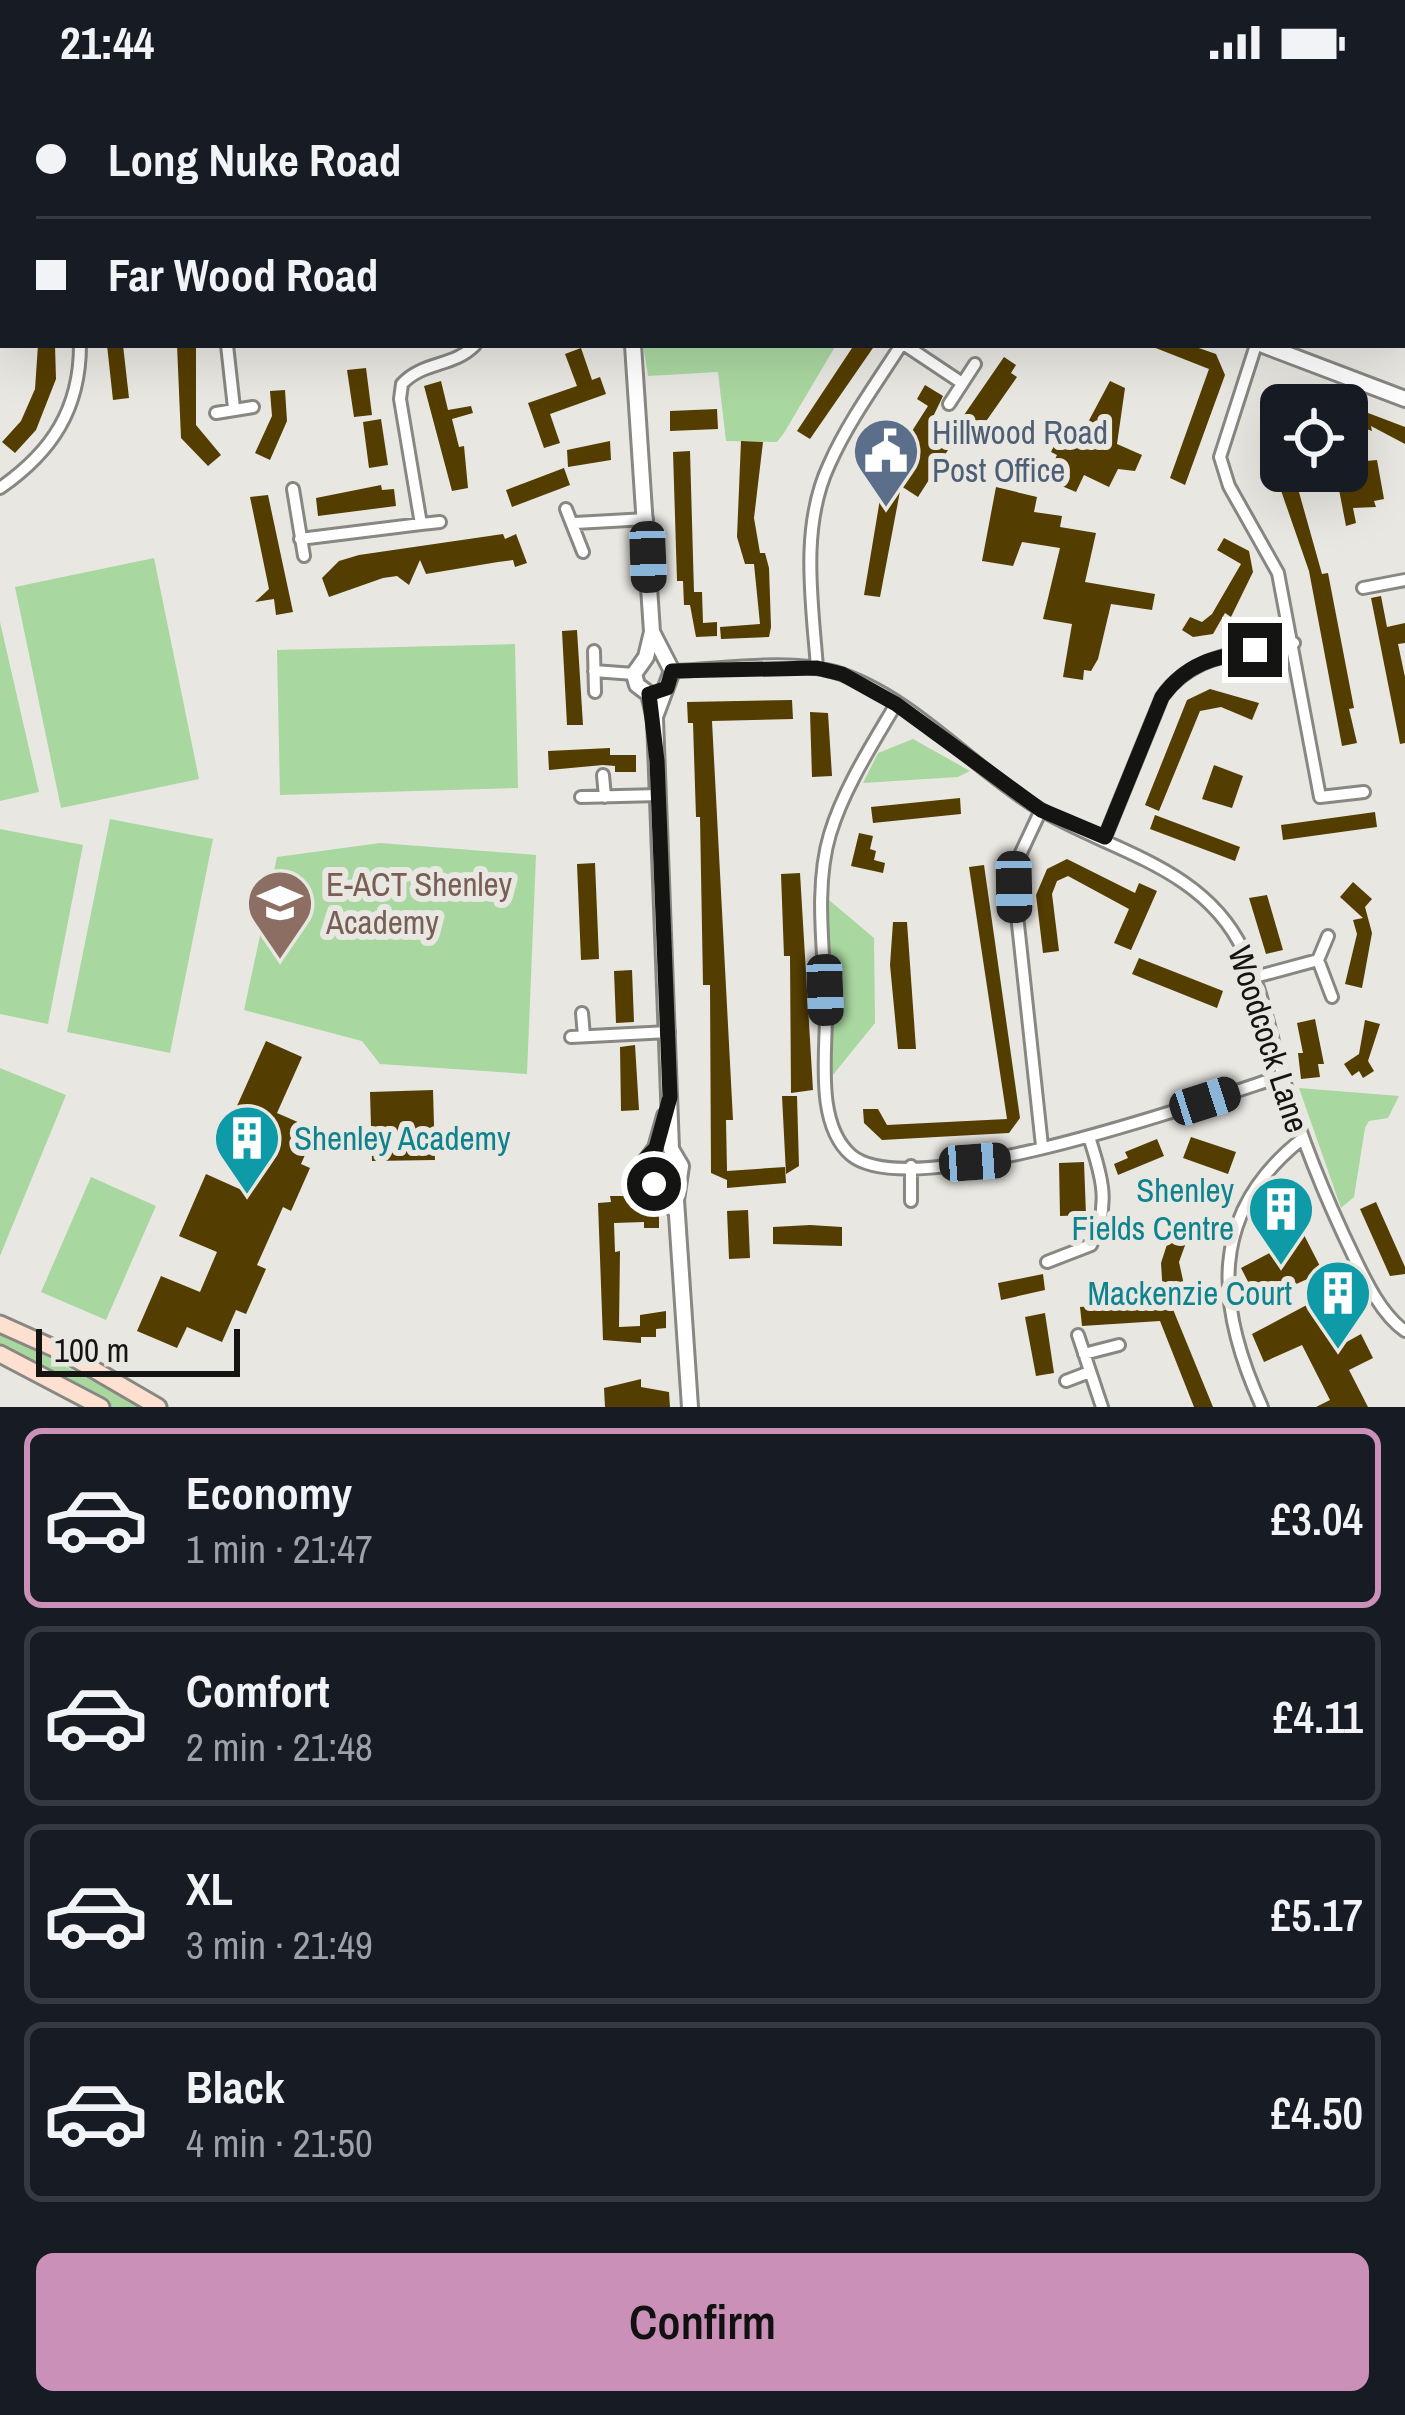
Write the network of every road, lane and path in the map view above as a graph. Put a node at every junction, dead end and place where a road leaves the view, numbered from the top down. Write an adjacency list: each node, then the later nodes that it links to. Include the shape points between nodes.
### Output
1 (80, 348): 16 (street, via 80,378 50,447)
2 (227, 348): 14 (street)
3 (472, 348): 22 (street, via 411,374 400,399)
4 (633, 348): 19 (street)
5 (901, 348): 31 (street, via 848,426 819,495 811,553)
6 (908, 348): 10 (street)
7 (1258, 348): 28 (street, via 1220,457 1278,573)
8 (1283, 349): 11 (street)
9 (975, 364): 10 (street)
10 (962, 383): 12 (street)
11 (1405, 399)
12 (950, 404)
13 (253, 407): 14 (street)
14 (234, 408): 15 (street)
15 (216, 413)
16 (0, 488)
17 (293, 489): 23 (street)
18 (566, 509): 21 (street)
19 (646, 519): 21 (street); 30 (street)
20 (440, 522): 22 (street)
21 (575, 523): 24 (street)
22 (422, 524): 23 (street)
23 (300, 539): 25 (street)
24 (583, 552)
25 (304, 556)
26 (1405, 580): 27 (street)
27 (1363, 588)
28 (1294, 643): 39 (street, via 1320,797); 44 (street, via 1216,657 1175,678)
29 (594, 651): 32 (street)
30 (654, 657): 33 (street); 34 (street)
31 (817, 668): 33 (street, Woodcock Lane); 37 (street, Woodcock Lane)
32 (594, 671): 34 (street); 35 (street)
33 (672, 671): 36 (street)
34 (634, 674): 36 (street, via 637,685)
35 (595, 692)
36 (656, 693): 40 (street)
37 (896, 704): 43 (street, Woodcock Lane); 56 (street, via 830,836 822,883 829,1115 856,1159)
38 (603, 775): 42 (street)
39 (1364, 792)
40 (659, 795): 42 (street); 50 (street)
41 (581, 797): 42 (street)
42 (605, 797)
43 (1041, 810): 44 (street, Woodcock Lane); 54 (street, via 1014,887)
44 (1105, 837): 47 (street, Woodcock Lane, via 1147,856 1209,905 1234,932)
45 (1328, 936): 46 (street)
46 (1318, 960): 47 (street); 48 (street)
47 (1256, 977): 51 (street, Woodcock Lane)
48 (1332, 998)
49 (582, 1013): 50 (street, via 577,1036)
50 (669, 1032): 55 (street)
51 (1282, 1076): 52 (street); 53 (street, Woodcock Lane)
52 (1088, 1137): 54 (street); 61 (street, via 1105,1186 1101,1226 1091,1245)
53 (1302, 1139): 63 (street, Woodcock Lane, via 1363,1275); 74 (street, via 1252,1187 1231,1245 1230,1321)
54 (1042, 1146): 56 (street, via 1010,1160)
55 (663, 1148): 57 (street, via 680,1159); 58 (street, via 642,1167)
56 (911, 1166): 59 (street)
57 (677, 1178): 58 (street); 60 (street)
58 (659, 1185): 60 (street)
59 (911, 1202)
60 (678, 1215): 72 (street)
61 (1048, 1262)
62 (0, 1324): 71 (main road)
63 (1405, 1331)
64 (1078, 1335): 67 (street)
65 (1119, 1346): 67 (street)
66 (0, 1354): 70 (main road)
67 (1084, 1354): 68 (street)
68 (1087, 1373): 69 (street); 73 (street)
69 (1066, 1381)
70 (100, 1407)
71 (158, 1407)
72 (690, 1407)
73 (1102, 1407)
74 (1262, 1407)

